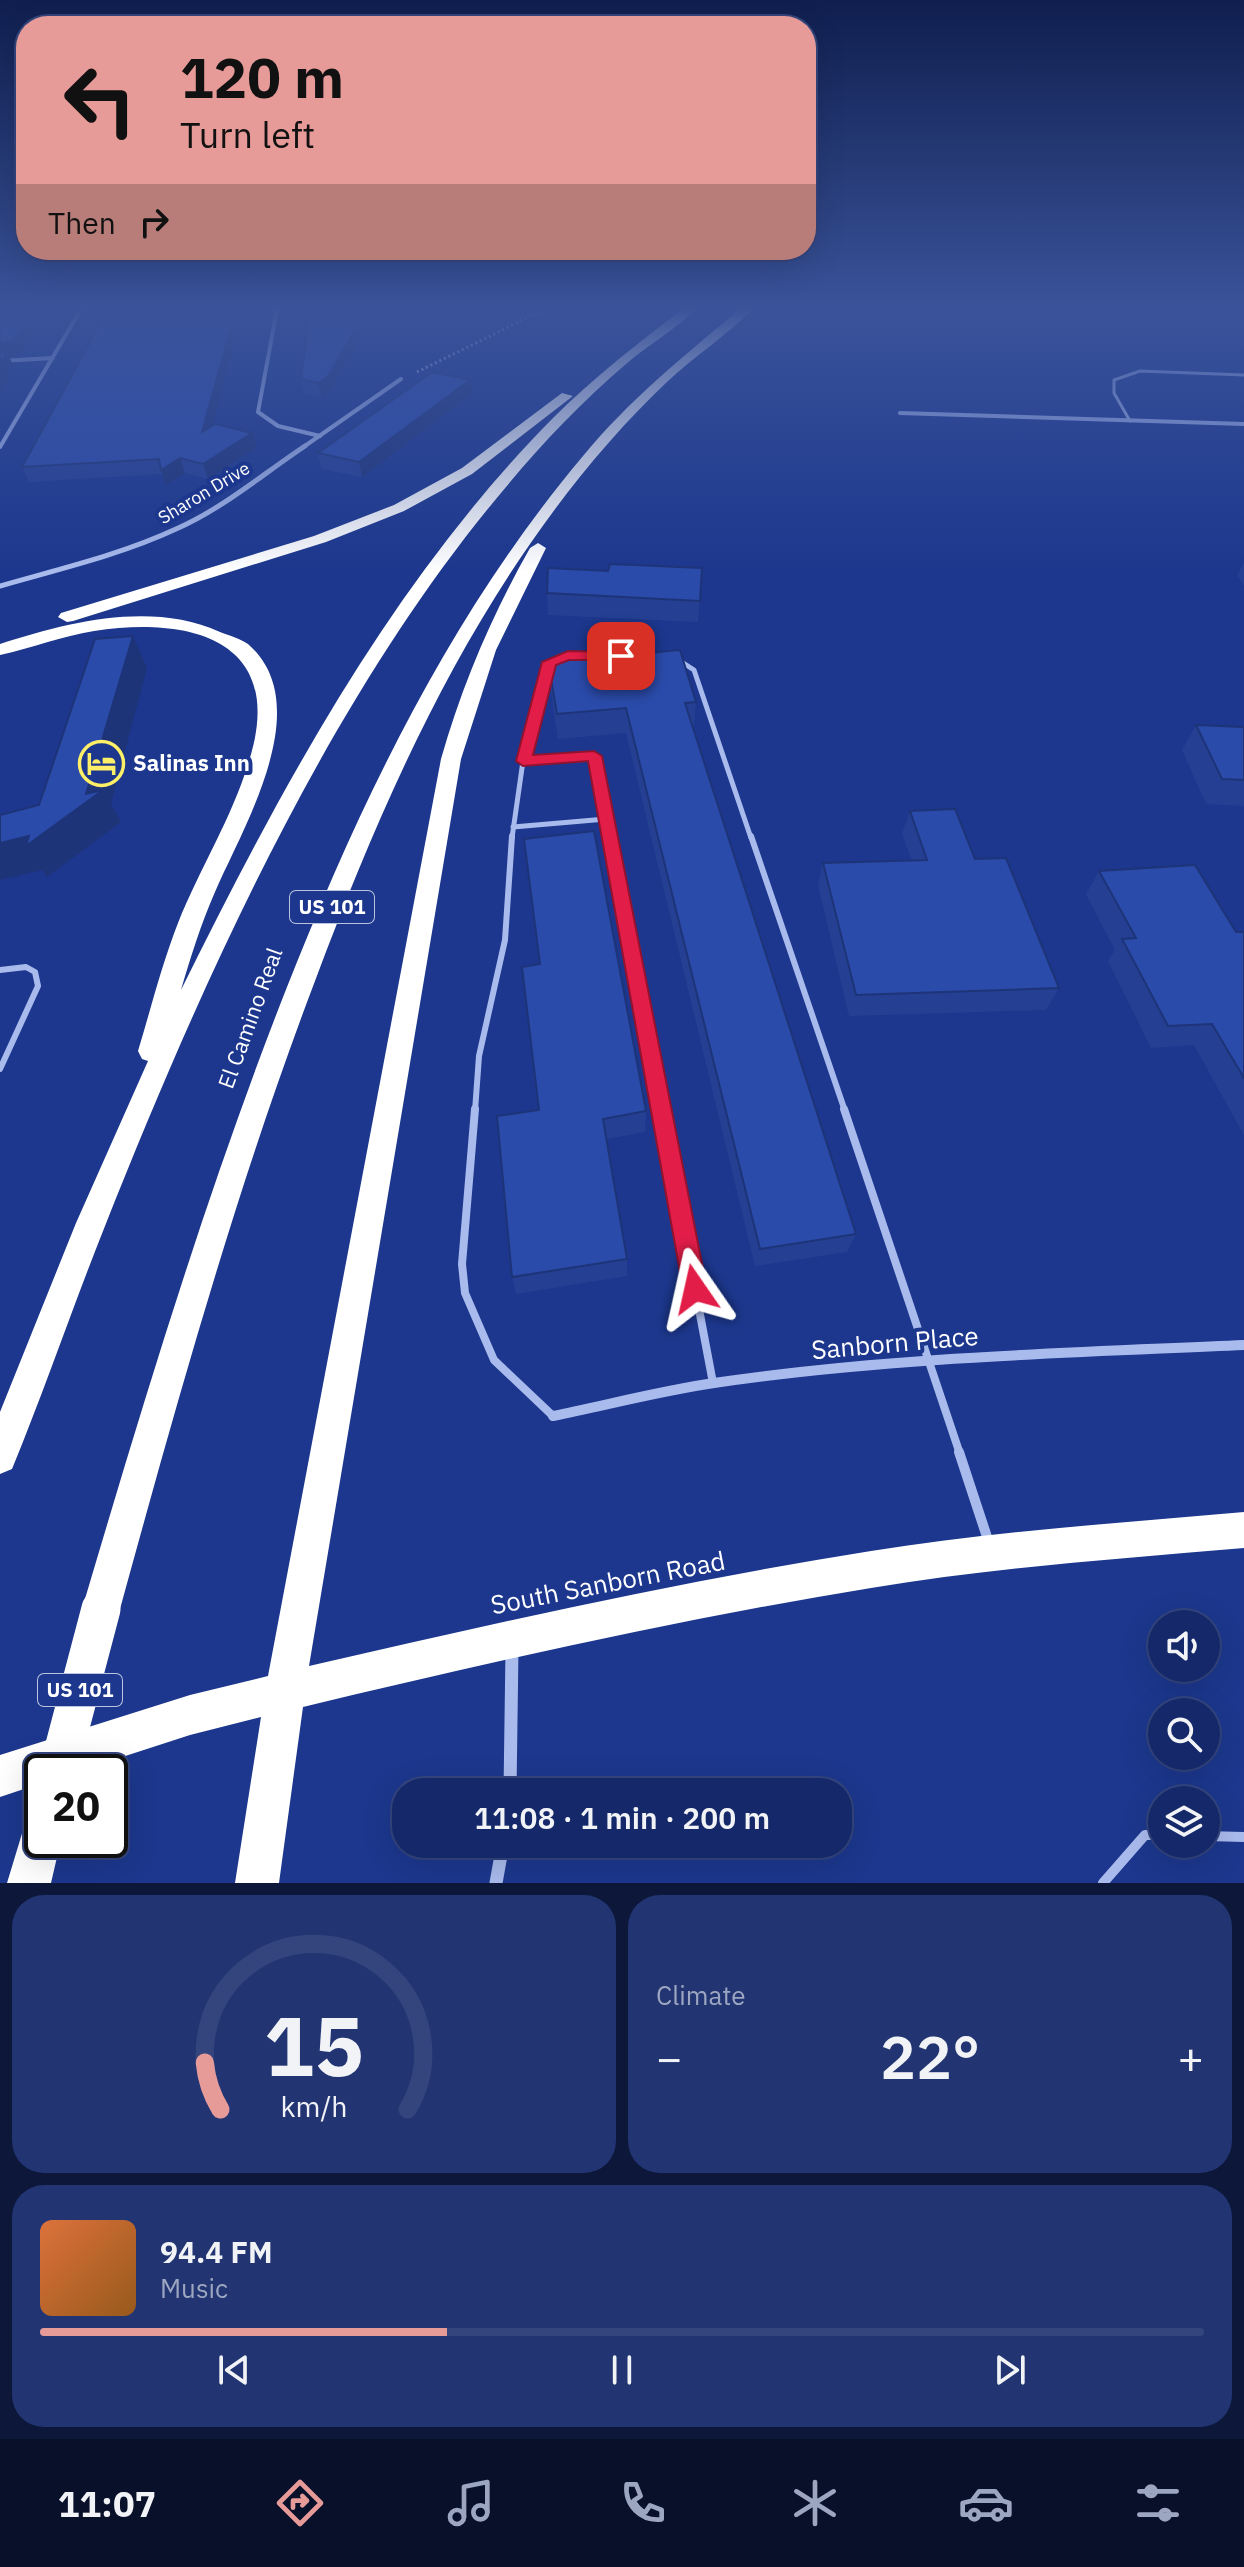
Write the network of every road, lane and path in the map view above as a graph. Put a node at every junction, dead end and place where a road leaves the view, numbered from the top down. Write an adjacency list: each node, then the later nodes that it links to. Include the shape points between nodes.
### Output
1 (30, 397): 12 (street)
2 (261, 397): 11 (street, via 258,412 271,424)
3 (376, 397): 11 (street, Sharon Drive)
4 (566, 397): 15 (highway, via 467,471 399,508 320,539)
5 (586, 397): 24 (highway, via 483,506 364,671 218,936)
6 (644, 397): 13 (highway, El Camino Real / US 101)
7 (1116, 397): 9 (lane)
8 (900, 413): 9 (street)
9 (1130, 421): 10 (street)
10 (1244, 424)
11 (320, 436): 14 (street, Sharon Drive, via 177,529)
12 (0, 446)
13 (589, 456): 33 (highway, via 498,626 463,713 451,759); 34 (highway, El Camino Real / US 101, bridge, via 542,516 438,681 378,799 314,947 241,1144 195,1288)
14 (0, 586)
15 (0, 637)
16 (0, 650): 24 (highway, via 97,624 183,625 215,634 242,650 265,683 266,725 257,772 190,921)
17 (628, 656): 19 (lane, via 568,655 549,662)
18 (674, 657): 26 (lane, via 694,670)
19 (523, 761): 20 (lane, via 594,756); 21 (lane)
20 (606, 819): 21 (lane); 27 (lane)
21 (513, 827): 28 (lane, via 505,940 479,1056 462,1264 465,1293 494,1360)
22 (0, 970): 23 (lane, via 26,967 35,972 38,986)
23 (0, 1069)
24 (125, 1137): 29 (highway)
25 (1244, 1345): 26 (street, Sanborn Place)
26 (930, 1361): 27 (street, Sanborn Place); 31 (lane)
27 (713, 1383): 28 (street, Sanborn Place)
28 (553, 1416)
29 (0, 1457)
30 (1244, 1530): 31 (highway, South Sanborn Road)
31 (992, 1552): 32 (highway, South Sanborn Road, via 794,1583)
32 (513, 1638): 33 (highway, South Sanborn Road); 36 (street)
33 (285, 1691): 35 (highway, South Sanborn Road, via 190,1715); 43 (highway)
34 (63, 1754)
35 (0, 1776)
36 (510, 1778)
37 (1148, 1835): 45 (lane)
38 (1220, 1836): 39 (lane)
39 (1244, 1837)
40 (35, 1858): 42 (highway)
41 (500, 1858): 44 (street)
42 (29, 1883)
43 (257, 1883)
44 (496, 1883)
45 (1103, 1883)

